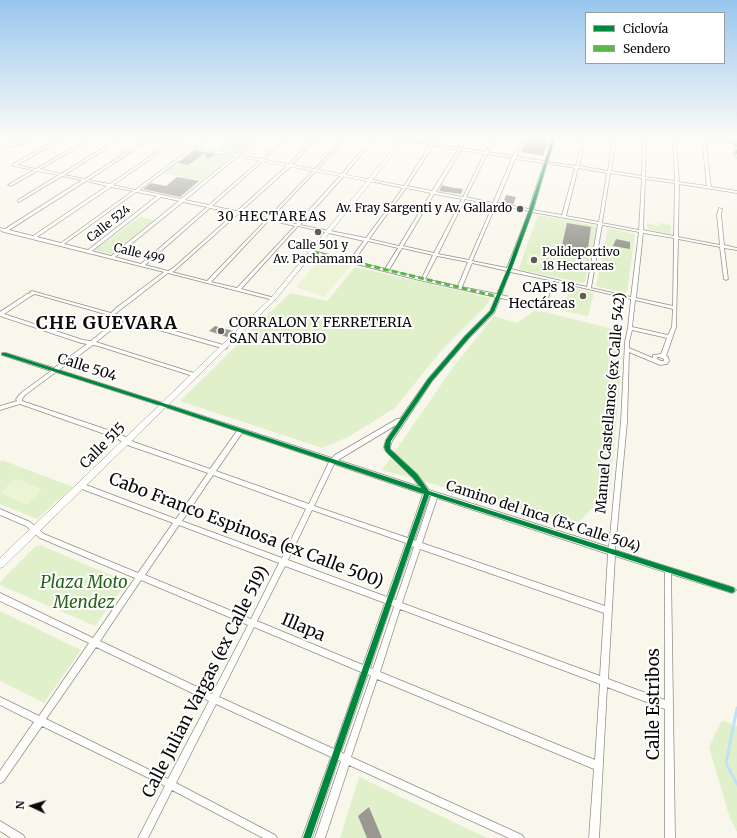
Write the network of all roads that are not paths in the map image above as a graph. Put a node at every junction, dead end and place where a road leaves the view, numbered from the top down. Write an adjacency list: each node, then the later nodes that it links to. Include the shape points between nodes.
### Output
1 (25, 176): 27 (street)
2 (59, 176): 36 (street)
3 (65, 176): 25 (street)
4 (93, 176): 25 (street)
5 (124, 176): 28 (street)
6 (155, 176): 31 (street)
7 (212, 176): 37 (street)
8 (244, 176): 39 (street)
9 (277, 176): 42 (street)
10 (311, 176): 44 (street)
11 (342, 176): 24 (street); 46 (street)
12 (375, 176): 24 (street, Calle 515)
13 (411, 176): 29 (street)
14 (444, 176): 32 (street)
15 (475, 176): 35 (street)
16 (507, 176): 38 (street)
17 (541, 176): 41 (street)
18 (575, 176): 43 (street)
19 (607, 176): 45 (street)
20 (633, 176): 23 (street)
21 (677, 176): 26 (street)
22 (707, 176): 30 (street)
23 (644, 178): 26 (street); 48 (street, Manuel Castellanos (ex Calle 542))
24 (372, 180): 29 (street); 50 (street, Calle 515)
25 (85, 181): 28 (street); 49 (street)
26 (677, 183): 30 (street); 51 (street)
27 (10, 185)
28 (110, 186): 31 (street); 52 (street)
29 (405, 186): 32 (street); 53 (street)
30 (708, 188): 33 (street)
31 (134, 191): 34 (street); 54 (street)
32 (435, 192): 35 (street); 56 (street)
33 (737, 192)
34 (160, 196): 37 (street); 58 (street, Calle 524)
35 (465, 198): 38 (street); 60 (street)
36 (19, 201)
37 (181, 201): 39 (street); 61 (street)
38 (496, 203): 41 (street); 63 (street)
39 (208, 206): 42 (street); 64 (street)
40 (720, 209): 55 (street)
41 (531, 210): 43 (street); 65 (street)
42 (236, 213): 44 (street); 67 (street)
43 (564, 216): 45 (street)
44 (268, 219): 46 (street); 71 (street)
45 (601, 223): 48 (street); 73 (street)
46 (297, 225): 50 (street); 74 (street)
47 (0, 230): 49 (street, Calle 499)
48 (640, 230): 51 (street); 76 (street, Manuel Castellanos (ex Calle 542))
49 (5, 231): 52 (street, Calle 499)
50 (329, 232): 53 (street); 59 (street, Calle 515)
51 (676, 237): 55 (street); 78 (street)
52 (34, 238): 54 (street, Calle 499)
53 (366, 240): 56 (street); 62 (street)
54 (61, 245): 58 (street, Calle 499)
55 (722, 246): 57 (street); 68 (street)
56 (401, 247): 60 (street); 66 (street)
57 (737, 249)
58 (89, 252): 61 (street, Calle 499)
59 (313, 252): 62 (street); 77 (street, Calle 515)
60 (435, 255): 63 (street); 69 (street)
61 (113, 257): 64 (street, Calle 499)
62 (351, 262): 66 (street)
63 (470, 263): 65 (street); 72 (street)
64 (142, 265): 67 (street, Calle 499)
65 (509, 270): 70 (street); 75 (street)
66 (386, 271): 69 (street)
67 (171, 272): 71 (street, Calle 499); 80 (street, via 166,273)
68 (726, 279)
69 (423, 280): 72 (street)
70 (551, 280): 73 (street); 75 (street, via 544,304)
71 (208, 282): 74 (street, Calle 499)
72 (459, 288): 75 (street)
73 (590, 288): 76 (street)
74 (239, 289): 77 (street, Calle 499)
75 (499, 297): 93 (street, via 492,312 430,380)
76 (633, 298): 78 (street); 82 (street, Manuel Castellanos (ex Calle 542))
77 (273, 299): 85 (street, Calle 515)
78 (675, 308): 83 (street, via 674,326)
79 (0, 314): 80 (street, via 34,292); 84 (street)
80 (113, 314): 81 (street)
81 (124, 317): 84 (street); 85 (street)
82 (630, 328): 83 (street); 86 (street, Manuel Castellanos (ex Calle 542))
83 (669, 339): 86 (street, via 663,356 667,360 666,363 660,363)
84 (92, 343): 88 (street); 89 (street)
85 (225, 346): 89 (street, Calle 515)
86 (628, 349): 107 (street, Manuel Castellanos (ex Calle 542))
87 (4, 354): 88 (street, Calle 504)
88 (55, 370): 90 (street, via 23,394); 91 (street, Calle 504)
89 (195, 376): 91 (street, Calle 515)
90 (19, 401): 92 (street); 95 (street)
91 (164, 405): 94 (street, Camino del Inca (Ex Calle 504)); 95 (street, Calle 515)
92 (0, 408)
93 (402, 420): 96 (street, Calle Julian Vargas (ex Calle 519)); 99 (street, via 388,440 387,447)
94 (240, 431): 96 (street, Camino del Inca (Ex Calle 504)); 97 (street)
95 (127, 441): 97 (street); 98 (street, Calle 515)
96 (333, 461): 99 (street, Camino del Inca (Ex Calle 504)); 101 (street, Calle Julian Vargas (ex Calle 519))
97 (212, 472): 101 (street); 103 (street)
98 (81, 486): 103 (street, Cabo Franco Espinosa (ex Calle 500)); 104 (street, Calle 515)
99 (427, 492): 100 (street, Camino del Inca (Ex Calle 504)); 105 (street)
100 (435, 495): 106 (street); 107 (street, Camino del Inca (Ex Calle 504))
101 (310, 507): 105 (street); 108 (street, Calle Julian Vargas (ex Calle 519))
102 (0, 512): 104 (street, Illapa, via 28,524)
103 (178, 522): 108 (street, Cabo Franco Espinosa (ex Calle 500)); 111 (street)
104 (35, 530): 109 (street, Calle 515); 111 (street, Illapa, via 42,536)
105 (410, 542): 106 (street); 114 (street)
106 (419, 545): 115 (street); 116 (street)
107 (612, 551): 110 (street, Camino del Inca (Ex Calle 504)); 116 (street, Manuel Castellanos (ex Calle 542))
108 (284, 562): 114 (street, Cabo Franco Espinosa (ex Calle 500)); 117 (street, Calle Julian Vargas (ex Calle 519))
109 (0, 564)
110 (668, 570): 112 (street, Camino del Inca (Ex Calle 504)); 124 (street, Calle Estribos)
111 (139, 576): 117 (street, Illapa); 118 (street)
112 (732, 590)
113 (0, 597): 118 (street)
114 (390, 601): 115 (street, Cabo Franco Espinosa (ex Calle 500)); 119 (street)
115 (399, 604): 120 (street); 121 (street, Cabo Franco Espinosa (ex Calle 500))
116 (608, 611): 121 (street, Manuel Castellanos (ex Calle 542))
117 (253, 623): 119 (street, Illapa); 122 (street, Calle Julian Vargas (ex Calle 519))
118 (95, 641): 122 (street); 125 (street)
119 (365, 670): 120 (street, Illapa); 126 (street)
120 (375, 674): 127 (street); 128 (street, Illapa)
121 (604, 681): 124 (street, Cabo Franco Espinosa (ex Calle 500)); 128 (street, Manuel Castellanos (ex Calle 542))
122 (214, 699): 126 (street); 130 (street, Calle Julian Vargas (ex Calle 519))
123 (0, 701): 125 (street)
124 (669, 706): 139 (street, Calle Estribos)
125 (40, 721): 129 (street); 130 (street)
126 (336, 754): 127 (street); 135 (street)
127 (346, 759): 136 (street); 137 (street)
128 (598, 766): 138 (street, Manuel Castellanos (ex Calle 542))
129 (0, 779)
130 (171, 785): 133 (street, Calle Julian Vargas (ex Calle 519)); 134 (street)
131 (0, 826): 132 (street)
132 (20, 838)
133 (143, 838)
134 (272, 838)
135 (307, 838)
136 (320, 838)
137 (519, 838)
138 (594, 838)
139 (670, 838)

